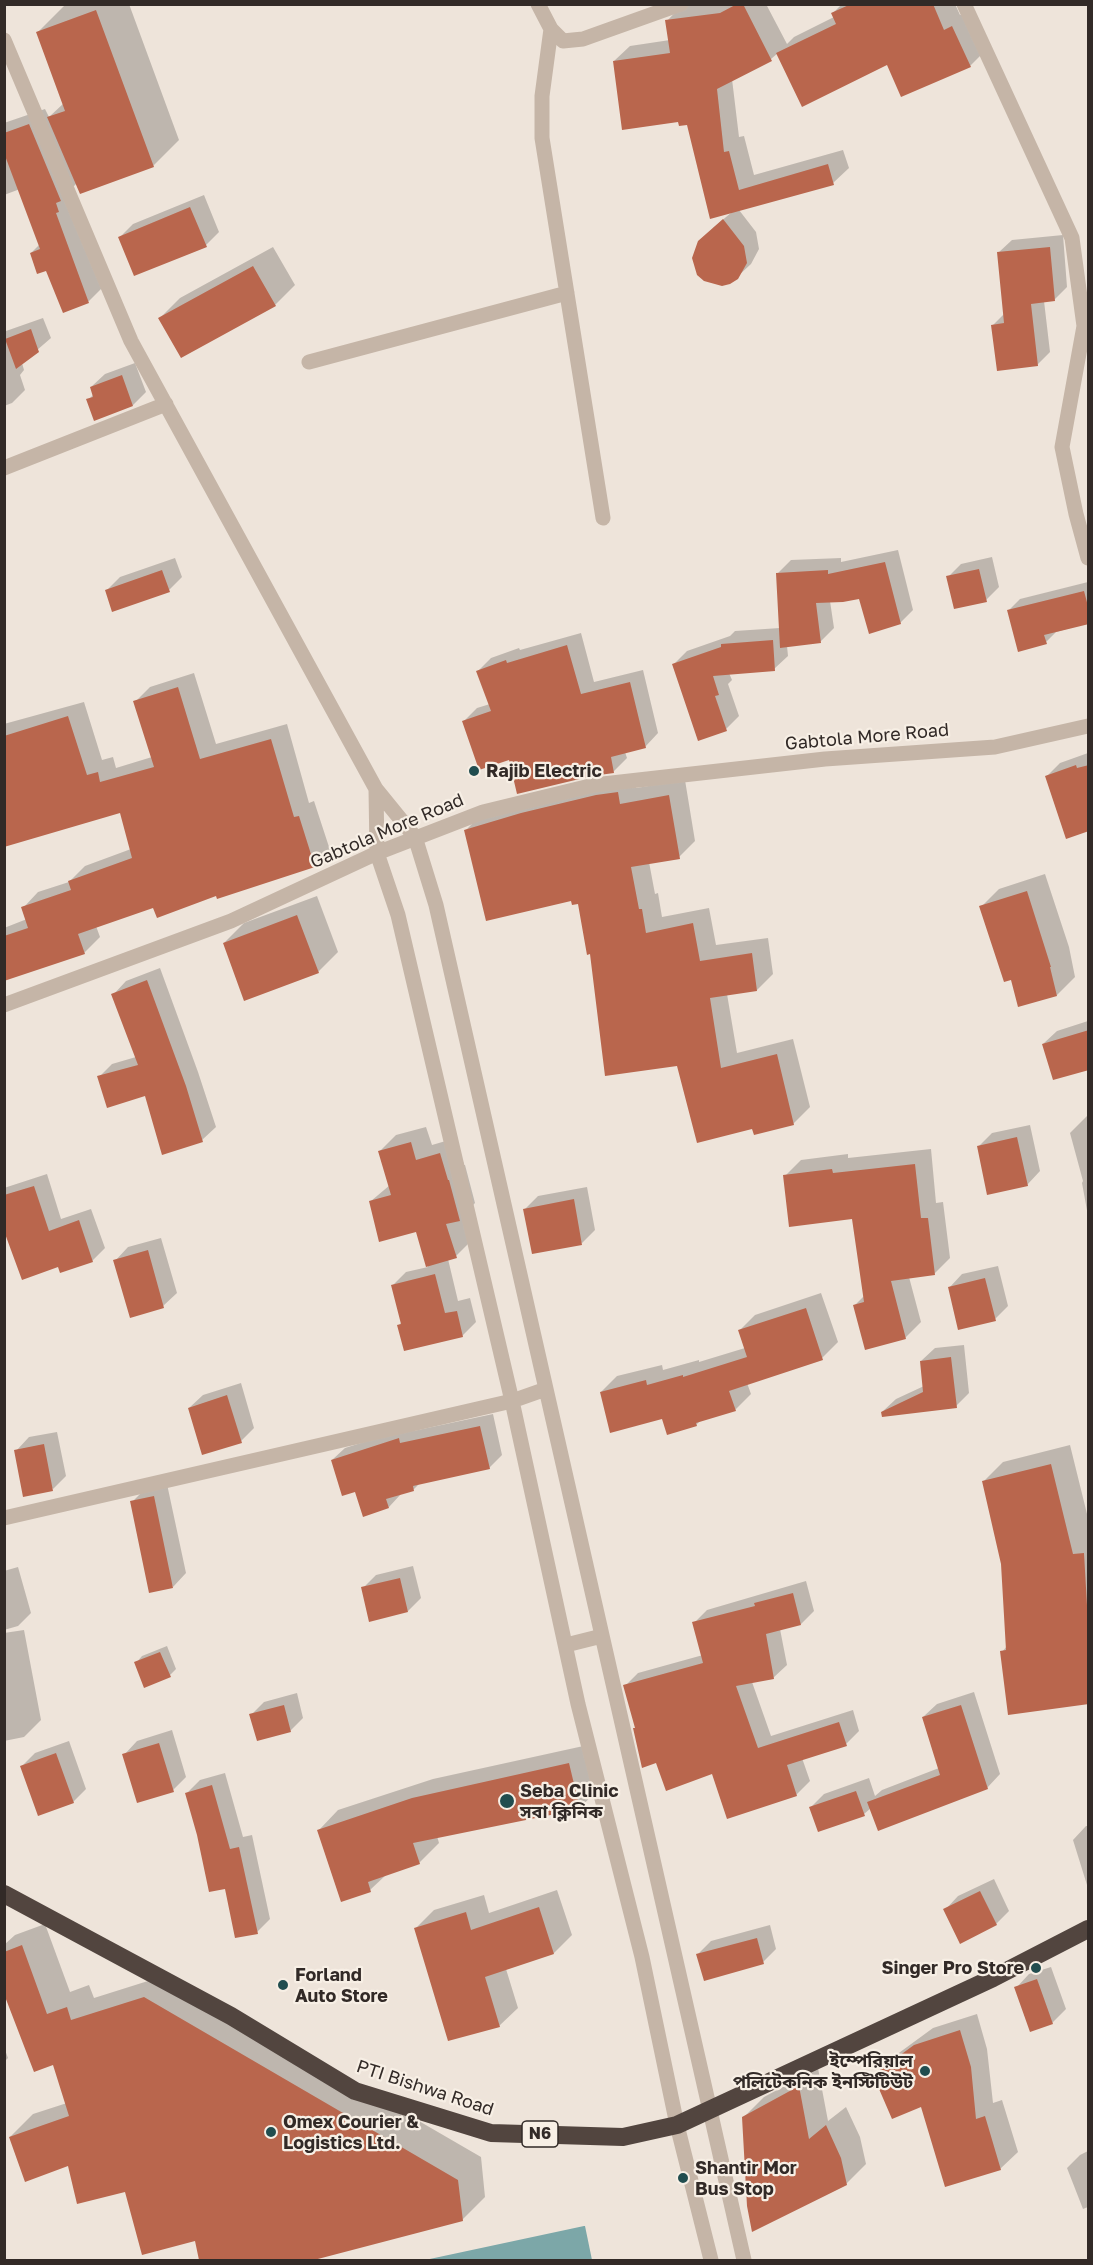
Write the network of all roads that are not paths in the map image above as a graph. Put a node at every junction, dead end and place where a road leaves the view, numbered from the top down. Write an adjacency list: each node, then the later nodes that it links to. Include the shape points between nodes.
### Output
1 (538, 4): 4 (street)
2 (681, 4): 4 (street, via 583,39 563,40)
3 (964, 4): 11 (street, via 1072,238 1084,326 1062,447)
4 (551, 29): 6 (street, via 542,138)
5 (4, 40): 8 (street, via 131,341)
6 (567, 293): 7 (street); 10 (street)
7 (309, 362)
8 (166, 404): 9 (street); 13 (street)
9 (4, 468)
10 (603, 518)
11 (1089, 558)
12 (1089, 726): 14 (street, Gabtola More Road, via 994,747 825,759 594,785 483,812)
13 (376, 789): 14 (street); 15 (street)
14 (415, 837): 15 (street, Gabtola More Road); 17 (street, via 436,905)
15 (377, 853): 16 (street, Gabtola More Road, via 231,921); 18 (street, via 398,915)
16 (4, 1005)
17 (546, 1389): 18 (street); 20 (street)
18 (512, 1401): 19 (street); 21 (street)
19 (4, 1518)
20 (602, 1636): 21 (street); 24 (street)
21 (566, 1645): 25 (street, via 642,1957)
22 (4, 1894): 25 (highway, PTI Bishwa Road / N6, via 231,2016 355,2091 491,2133 623,2137)
23 (1089, 1929): 24 (highway, PTI Bishwa Road / N6)
24 (710, 2111): 25 (highway, PTI Bishwa Road / N6); 27 (street)
25 (677, 2125): 26 (street)
26 (711, 2260)
27 (744, 2260)

